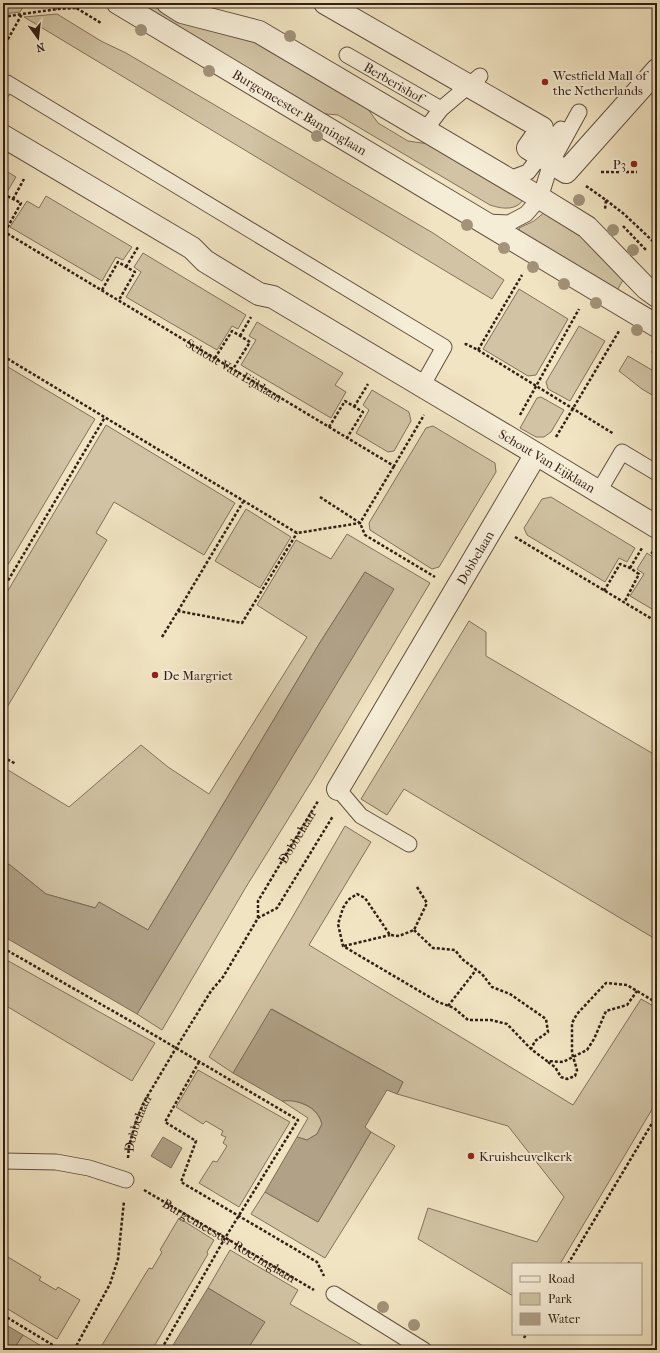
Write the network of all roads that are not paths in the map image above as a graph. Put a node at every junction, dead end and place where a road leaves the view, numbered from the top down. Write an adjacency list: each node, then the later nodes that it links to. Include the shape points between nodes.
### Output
1 (118, 3): 15 (street, Burgemeester Banninglaan)
2 (168, 3): 10 (street, via 182,12 259,32)
3 (325, 3): 6 (street)
4 (348, 54): 8 (lane, Berberishof)
5 (657, 70): 12 (street, via 566,172)
6 (474, 81): 8 (lane); 12 (street, via 542,128 528,148)
7 (3, 90): 18 (lane, via 7,83 444,347)
8 (441, 109): 10 (lane)
9 (578, 111): 12 (lane)
10 (425, 130): 13 (street)
11 (3, 136): 18 (street, Schout Van Eijklaan, via 192,248 205,262 259,294 273,297)
12 (546, 160): 13 (lane, via 528,172); 14 (lane)
13 (509, 179): 14 (street)
14 (542, 192): 15 (lane, via 526,214 509,222); 16 (street, via 587,227 646,288)
15 (482, 222): 17 (street, Burgemeester Banninglaan)
16 (657, 296)
17 (657, 326)
18 (429, 391): 19 (street, Schout Van Eijklaan)
19 (536, 454): 21 (street, Schout Van Eijklaan); 23 (street, Dobbelaan)
20 (657, 473): 21 (lane, via 622,452)
21 (599, 491): 22 (street, Schout Van Eijklaan)
22 (657, 527)
23 (338, 789): 24 (lane, via 361,816)
24 (409, 844)
25 (3, 1161): 26 (lane, via 56,1162 89,1168)
26 (126, 1180)
27 (334, 1294): 28 (lane)
28 (424, 1350)

